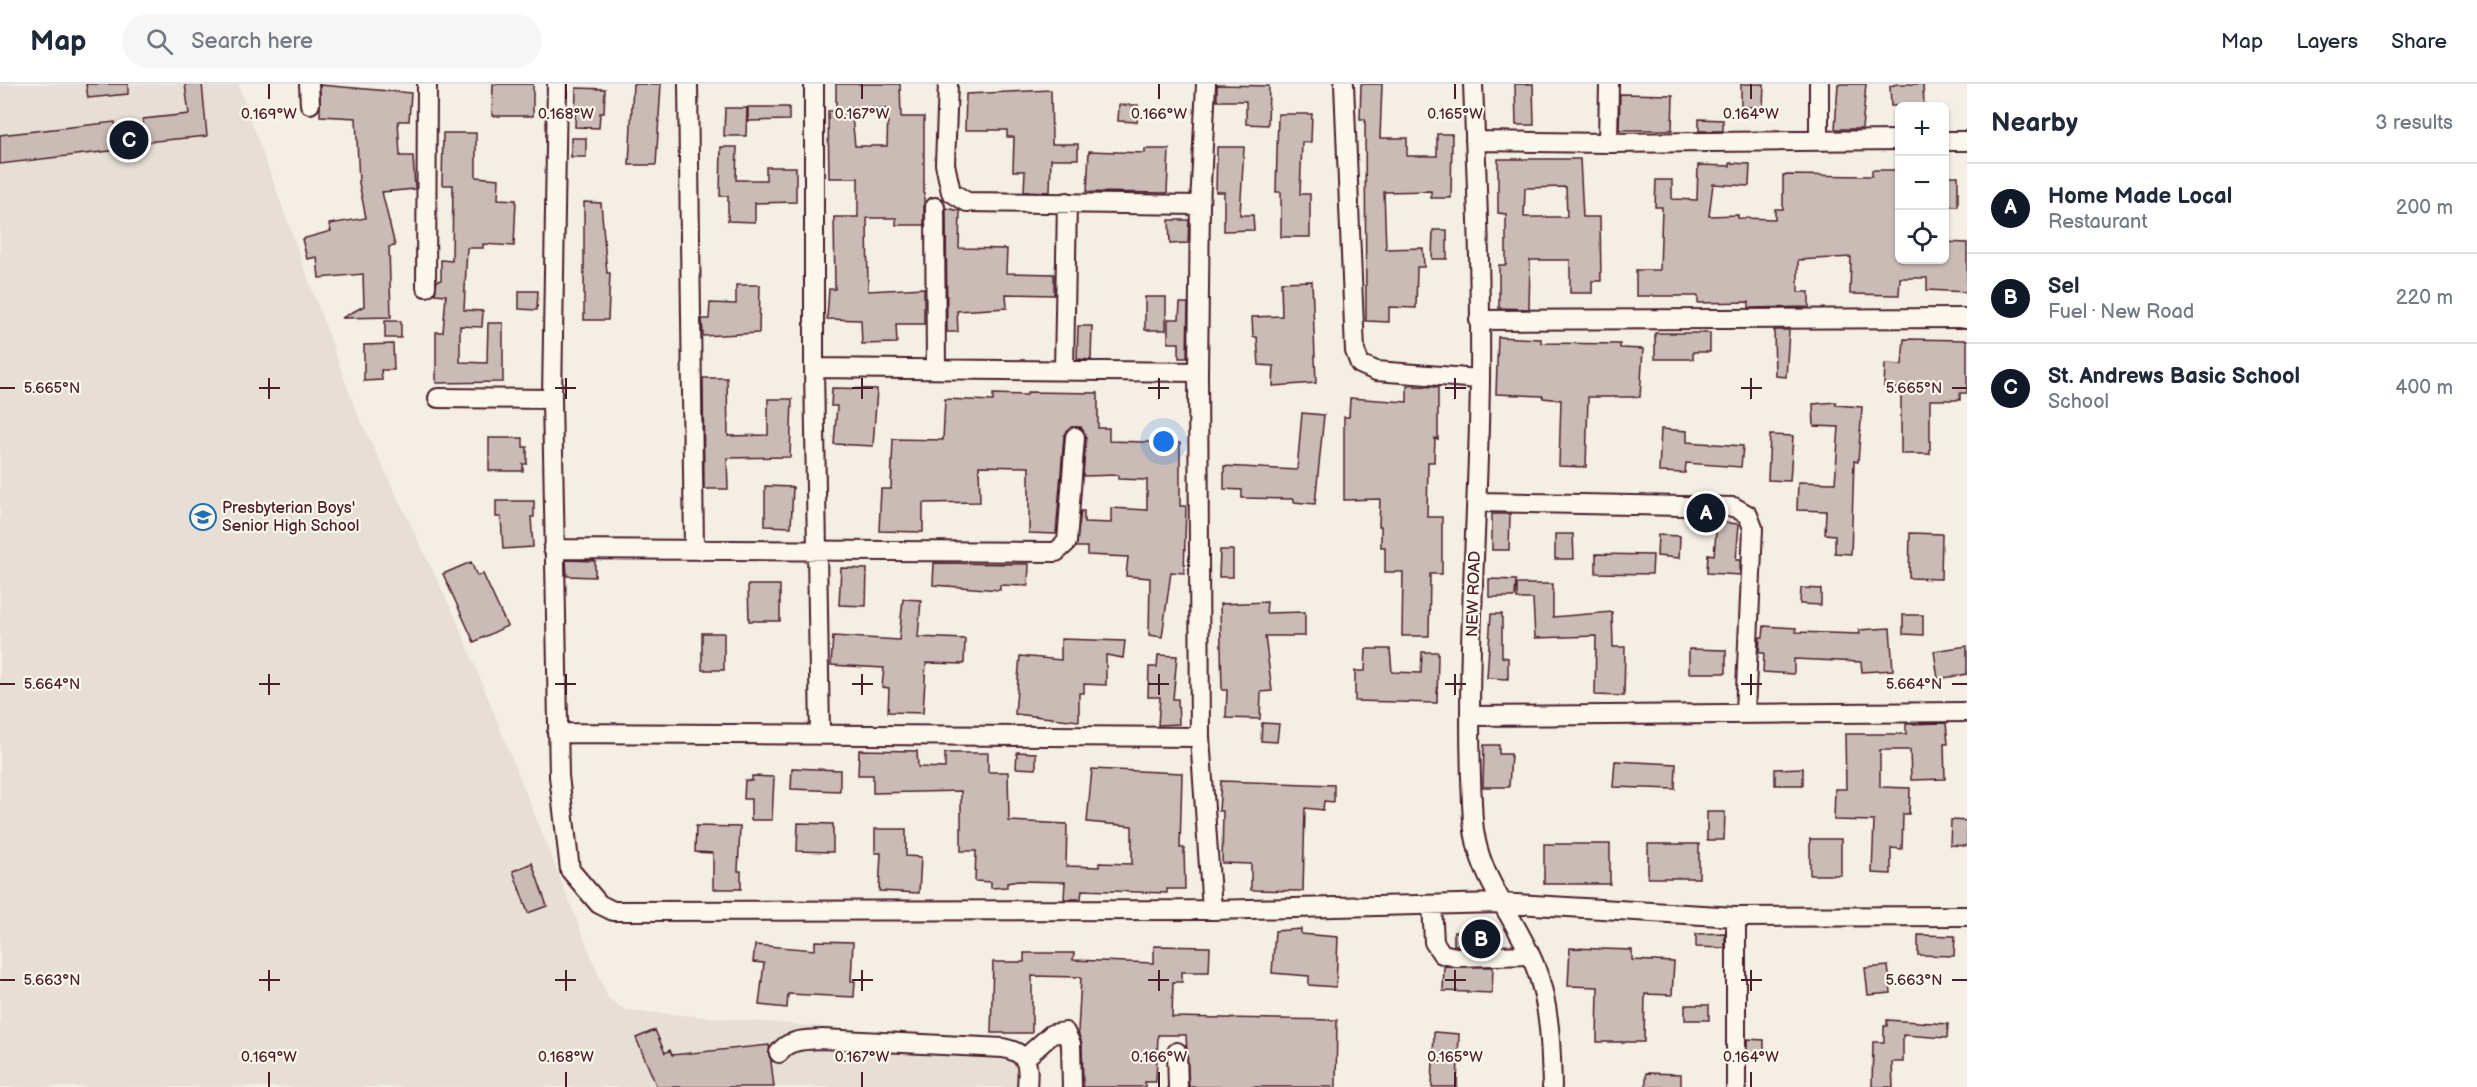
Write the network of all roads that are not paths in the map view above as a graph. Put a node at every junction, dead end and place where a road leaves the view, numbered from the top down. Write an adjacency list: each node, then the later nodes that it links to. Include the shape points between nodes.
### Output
1 (309, 84): 12 (street)
2 (427, 84): 22 (street)
3 (557, 84): 31 (street)
4 (688, 84): 34 (street)
5 (814, 84): 25 (street)
6 (948, 84): 19 (street, via 945,164 951,192 966,202)
7 (1206, 84): 20 (street)
8 (1344, 84): 29 (street, via 1355,351 1360,364 1376,371)
9 (1473, 84): 15 (street, NEW ROAD)
10 (1609, 84): 18 (street)
11 (1820, 84): 13 (street)
12 (310, 104)
13 (1819, 140): 14 (street); 18 (street)
14 (1895, 140)
15 (1475, 141): 18 (street); 24 (street, NEW ROAD)
16 (1949, 141): 17 (street)
17 (1967, 141)
18 (1608, 143)
19 (1067, 202): 20 (street); 27 (street)
20 (1200, 205): 28 (street)
21 (934, 207): 26 (street)
22 (426, 287)
23 (1967, 318): 24 (street)
24 (1479, 320): 29 (street, NEW ROAD)
25 (814, 368): 26 (street); 36 (street)
26 (936, 369): 27 (street)
27 (1064, 370): 28 (street)
28 (1198, 372): 42 (street)
29 (1480, 379): 33 (street, NEW ROAD)
30 (438, 398): 31 (street)
31 (552, 399): 35 (street)
32 (1075, 437): 36 (street, via 1067,542 1056,552)
33 (1477, 502): 38 (street, via 1734,507 1748,515 1753,528); 39 (street, NEW ROAD)
34 (694, 548): 35 (street); 36 (street)
35 (553, 549): 40 (street)
36 (819, 551): 41 (street)
37 (1967, 712): 38 (street)
38 (1745, 713): 39 (street)
39 (1471, 716): 43 (street, NEW ROAD, via 1473,824 1480,859)
40 (557, 733): 41 (street); 45 (street, via 570,870 599,904 614,911)
41 (820, 734): 42 (street)
42 (1200, 737): 45 (street)
43 (1500, 903): 44 (street); 47 (street); 48 (street, NEW ROAD)
44 (1432, 905): 45 (street); 48 (street, via 1434,942 1442,954)
45 (1212, 910)
46 (1967, 916): 47 (street)
47 (1736, 917): 56 (street)
48 (1530, 955): 55 (street, NEW ROAD, via 1547,1013)
49 (1177, 1052): 54 (street)
50 (779, 1053): 51 (street, via 794,1042 822,1039 1003,1047 1018,1051)
51 (1025, 1058): 52 (street); 53 (street, via 1052,1034 1065,1032 1071,1044)
52 (1027, 1087)
53 (1072, 1087)
54 (1178, 1087)
55 (1552, 1087)
56 (1736, 1087)

